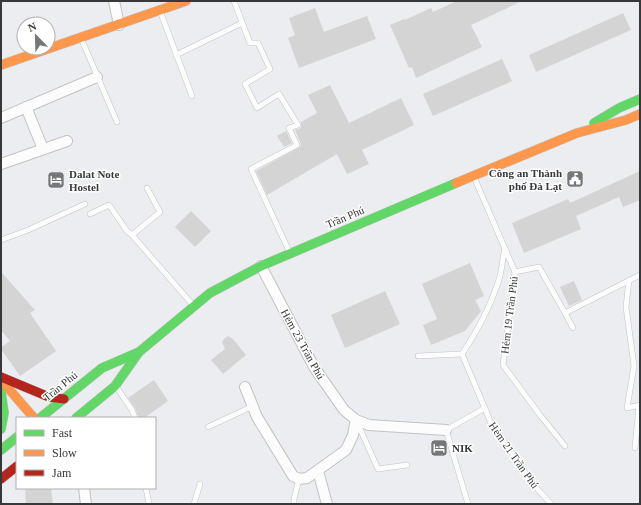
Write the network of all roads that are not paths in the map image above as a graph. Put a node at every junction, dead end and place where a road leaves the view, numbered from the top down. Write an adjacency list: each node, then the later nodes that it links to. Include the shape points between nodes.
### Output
1 (114, 1): 6 (street)
2 (186, 1): 4 (main road)
3 (234, 1): 5 (lane)
4 (159, 10): 6 (main road); 8 (lane)
5 (242, 23): 8 (lane); 28 (lane, via 250,43 258,43 270,69 245,84 257,108 279,94 298,125 289,128 297,145 251,170)
6 (119, 25): 7 (main road)
7 (81, 38): 9 (main road); 10 (lane)
8 (176, 55): 11 (lane)
9 (1, 65)
10 (97, 76): 13 (street); 16 (lane)
11 (192, 96)
12 (640, 99): 17 (main road, Trần Phú, via 619,108)
13 (26, 107): 15 (street); 19 (street)
14 (640, 114): 17 (main road, Trần Phú)
15 (1, 118)
16 (117, 122)
17 (577, 134): 21 (main road, Trần Phú)
18 (67, 141): 19 (street)
19 (43, 149): 20 (street)
20 (1, 164)
21 (474, 176): 27 (lane, Hẻm 19 Trần Phú); 28 (main road, Trần Phú)
22 (147, 188): 25 (lane, via 160,212)
23 (85, 204): 26 (lane)
24 (90, 214): 25 (lane, via 109,205)
25 (132, 235): 33 (lane)
26 (1, 240)
27 (505, 248): 30 (lane, Hẻm 19 Trần Phú); 37 (lane, via 500,276 491,300 478,330)
28 (290, 253): 29 (main road, Trần Phú)
29 (261, 266): 33 (main road, Trần Phú, via 210,293); 52 (street, Hẻm 23 Trần Phú, via 314,367 344,410)
30 (515, 272): 34 (lane, via 539,267); 57 (lane, Hẻm 19 Trần Phú, via 503,365)
31 (640, 275): 32 (lane)
32 (629, 280): 34 (lane); 45 (lane, via 626,307 634,366 627,408)
33 (194, 306): 36 (main road, Trần Phú)
34 (565, 313): 35 (lane)
35 (573, 328)
36 (139, 352): 41 (main road, Trần Phú); 44 (main road, Trần Phú, via 102,368)
37 (462, 354): 38 (lane); 47 (lane, Hẻm 21 Trần Phú)
38 (418, 356)
39 (1, 377): 44 (main road, via 49,397)
40 (1, 380): 49 (main road)
41 (115, 386): 48 (main road, Trần Phú); 51 (lane, via 132,410)
42 (245, 387): 46 (street)
43 (1, 392): 54 (main road, via 4,413)
44 (64, 399): 50 (main road, Trần Phú)
45 (639, 405): 58 (lane)
46 (253, 406): 53 (lane); 64 (street, via 293,476)
47 (485, 408): 55 (lane); 74 (lane, Hẻm 21 Trần Phú, via 491,423 533,484)
48 (80, 416)
49 (33, 417)
50 (41, 417)
51 (134, 417)
52 (356, 420): 55 (street, Hẻm 23 Trần Phú, via 369,425); 60 (lane, via 378,469); 62 (street, via 346,450)
53 (208, 427)
54 (1, 429)
55 (446, 430): 73 (lane)
56 (16, 438): 59 (main road)
57 (565, 446)
58 (635, 448)
59 (1, 450)
60 (407, 465)
61 (16, 467): 63 (main road)
62 (318, 471): 64 (street); 72 (street)
63 (1, 479)
64 (300, 479): 71 (lane)
65 (200, 484): 70 (lane)
66 (84, 489): 68 (street)
67 (146, 489): 69 (lane)
68 (86, 504)
69 (149, 504)
70 (194, 504)
71 (294, 504)
72 (327, 504)
73 (468, 504)
74 (551, 504)

